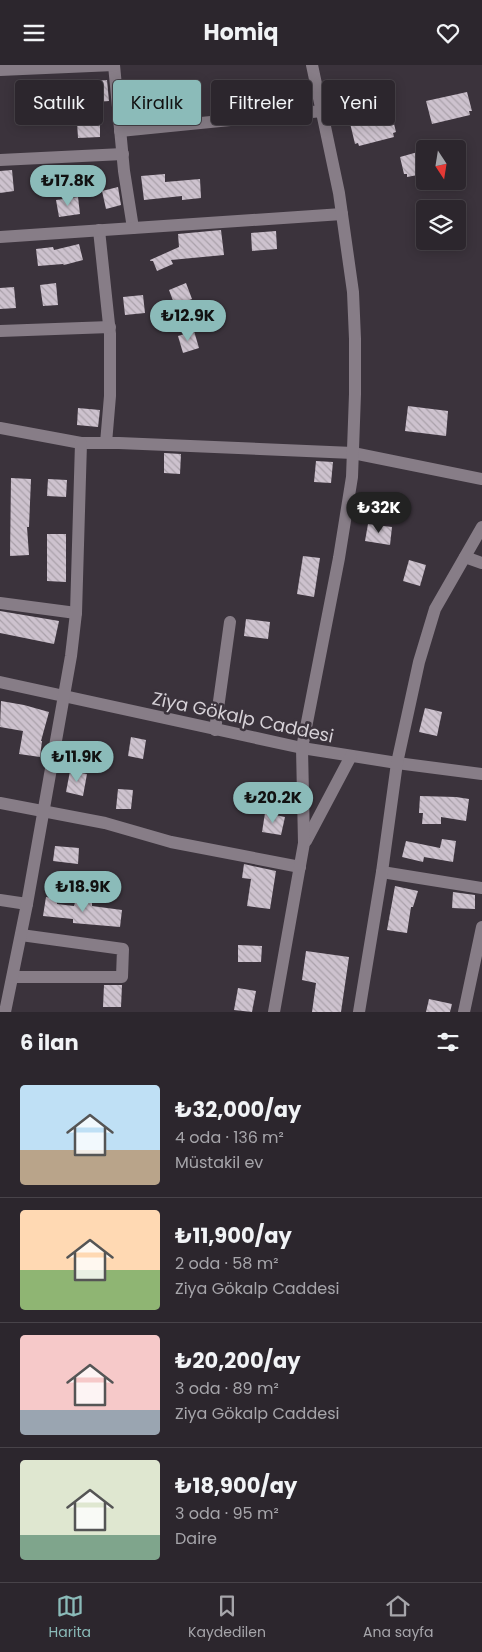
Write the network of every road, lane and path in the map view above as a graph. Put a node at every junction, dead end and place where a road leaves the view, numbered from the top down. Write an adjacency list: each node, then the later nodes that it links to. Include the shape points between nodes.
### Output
1 (114, 65): 3 (street); 6 (street)
2 (312, 65): 4 (street)
3 (0, 70)
4 (322, 111): 6 (street)
5 (325, 125): 9 (street)
6 (120, 131): 7 (street)
7 (123, 154): 8 (street); 10 (street)
8 (0, 160)
9 (342, 214): 10 (street); 18 (street, via 353,292)
10 (133, 228): 11 (street)
11 (99, 230): 12 (street); 13 (street)
12 (0, 237)
13 (110, 327): 14 (street); 17 (street)
14 (0, 331)
15 (0, 427): 16 (street)
16 (81, 443): 17 (street); 25 (street)
17 (106, 443): 18 (street)
18 (353, 453): 19 (street); 30 (street, via 339,558)
19 (482, 479)
20 (482, 527): 21 (street)
21 (465, 557): 22 (street); 32 (street, via 435,609 419,662)
22 (482, 563)
23 (0, 597): 24 (street)
24 (0, 603): 25 (street)
25 (76, 613): 28 (street)
26 (230, 622): 29 (street)
27 (0, 682): 28 (street, Ziya Gökalp Caddesi)
28 (64, 697): 29 (street, Ziya Gökalp Caddesi); 35 (street)
29 (215, 730): 30 (street, Ziya Gökalp Caddesi)
30 (302, 748): 31 (street, Ziya Gökalp Caddesi); 36 (street)
31 (351, 757): 32 (street, Ziya Gökalp Caddesi); 36 (street)
32 (397, 763): 33 (street, Ziya Gökalp Caddesi); 38 (street)
33 (482, 774)
34 (0, 803): 35 (street)
35 (44, 810): 37 (street, via 171,842); 41 (street)
36 (304, 843): 37 (street)
37 (300, 867): 47 (street)
38 (382, 872): 39 (street); 48 (street)
39 (482, 888)
40 (0, 900): 41 (street)
41 (27, 903): 43 (street)
42 (482, 927): 49 (street)
43 (21, 935): 44 (street); 44 (street, via 123,949 122,977)
44 (12, 977): 45 (street)
45 (5, 993): 46 (street)
46 (6, 1012)
47 (274, 1012)
48 (359, 1012)
49 (464, 1012)

